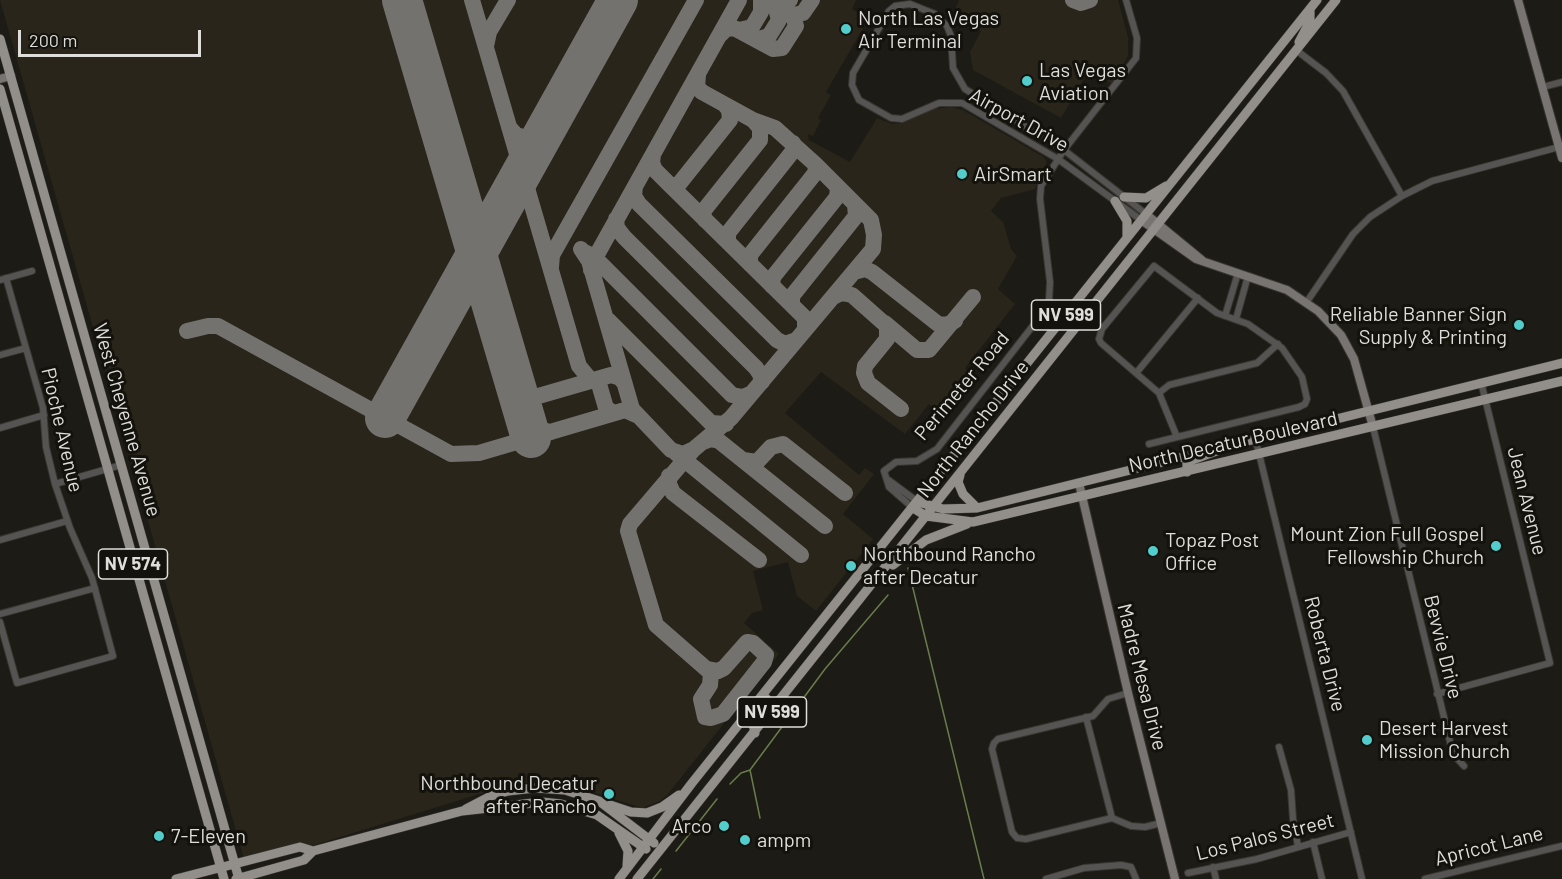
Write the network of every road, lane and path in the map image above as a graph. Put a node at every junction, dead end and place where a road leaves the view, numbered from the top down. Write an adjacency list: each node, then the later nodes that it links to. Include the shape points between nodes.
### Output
1 (1126, 0): 15 (street, Perimeter Road, via 1137,38 1136,58)
2 (1317, 0): 5 (main road, North Rancho Drive / NV 599)
3 (1336, 0): 7 (main road, North Rancho Drive / NV 599)
4 (1518, 0): 12 (street)
5 (1310, 9): 7 (main road, via 1310,21); 18 (main road, North Rancho Drive / NV 599)
6 (0, 39): 8 (main road, West Cheyenne Avenue / NV 574)
7 (1296, 50): 19 (street, via 1343,91); 22 (main road, North Rancho Drive / NV 599)
8 (4, 65): 9 (main road, West Cheyenne Avenue / NV 574)
9 (11, 76): 10 (street); 30 (main road, West Cheyenne Avenue / NV 574)
10 (0, 79)
11 (1562, 82): 12 (street)
12 (1543, 87): 14 (street)
13 (0, 89): 31 (main road, West Cheyenne Avenue / NV 574)
14 (1559, 147): 16 (street); 19 (street, via 1432,181)
15 (1065, 150): 17 (street, Perimeter Road); 17 (street, Airport Drive, via 965,89 953,68 951,36 936,14 910,4 889,11 853,73 852,85 859,100 891,118 902,119 939,103 962,103); 20 (street, Airport Drive)
16 (1562, 158)
17 (1058, 159): 20 (street, Airport Drive); 59 (street, Perimeter Road, via 1041,186 1040,199 1050,282 1048,301 937,449 917,461 896,462 884,471 889,487)
18 (1171, 183): 20 (main road, via 1146,198); 21 (main road, North Rancho Drive / NV 599)
19 (1402, 196): 29 (street, via 1370,217 1353,234)
20 (1119, 199): 21 (street, Airport Drive); 21 (street, Airport Drive); 23 (main road, via 1127,221)
21 (1144, 217): 22 (street); 23 (main road, North Rancho Drive / NV 599)
22 (1157, 227): 25 (street, via 1189,255); 55 (main road, North Rancho Drive / NV 599)
23 (1127, 238): 59 (main road, North Rancho Drive / NV 599)
24 (32, 271): 27 (street)
25 (1238, 273): 26 (street); 32 (street)
26 (1248, 276): 29 (street, via 1287,290); 33 (street)
27 (3, 279): 35 (street, Pioche Avenue)
28 (1198, 298): 32 (street); 38 (street); 38 (street, via 1154,266 1102,329 1101,343)
29 (1306, 303): 43 (street, via 1341,335 1354,359)
30 (77, 309): 31 (main road); 52 (main road, West Cheyenne Avenue / NV 574)
31 (63, 313): 53 (main road, West Cheyenne Avenue / NV 574)
32 (1225, 316): 33 (street)
33 (1236, 319): 34 (street)
34 (1278, 344): 41 (street, via 1257,363 1169,385); 47 (street, via 1302,377 1305,404)
35 (26, 348): 36 (street); 44 (street, Pioche Avenue)
36 (0, 355)
37 (1562, 363): 40 (main road, North Decatur Boulevard)
38 (1137, 372): 41 (street)
39 (1562, 381): 42 (main road, North Decatur Boulevard)
40 (1481, 382): 42 (street, Jean Avenue); 43 (main road, North Decatur Boulevard)
41 (1159, 393): 47 (street)
42 (1485, 399): 45 (main road, North Decatur Boulevard); 72 (street, Jean Avenue, via 1550,663)
43 (1368, 410): 45 (street); 48 (main road, North Decatur Boulevard)
44 (44, 415): 46 (street); 57 (street, Pioche Avenue, via 46,447)
45 (1373, 427): 51 (main road, North Decatur Boulevard); 72 (street, Bevvie Drive)
46 (0, 428)
47 (1177, 436): 50 (street)
48 (1255, 437): 49 (main road, North Decatur Boulevard); 51 (street, Roberta Drive)
49 (1232, 443): 54 (main road, via 1187,462); 56 (main road, North Decatur Boulevard)
50 (1149, 444)
51 (1260, 455): 54 (main road, North Decatur Boulevard); 83 (street, Roberta Drive)
52 (122, 465): 53 (street); 90 (main road, West Cheyenne Avenue / NV 574)
53 (106, 470): 57 (street); 91 (main road, West Cheyenne Avenue / NV 574)
54 (1187, 472): 58 (main road, North Decatur Boulevard)
55 (960, 474): 60 (main road, North Rancho Drive / NV 599); 61 (main road, via 958,482 963,494)
56 (1079, 483): 58 (street, Madre Mesa Drive); 61 (main road, North Decatur Boulevard)
57 (55, 484): 63 (street, Pioche Avenue)
58 (1082, 496): 64 (main road, North Decatur Boulevard); 71 (street, Madre Mesa Drive)
59 (915, 505): 60 (main road, North Decatur Boulevard); 62 (main road, North Decatur Boulevard); 70 (main road, North Rancho Drive / NV 599)
60 (933, 508): 61 (main road, North Decatur Boulevard); 62 (main road, North Rancho Drive / NV 599)
61 (977, 508)
62 (926, 516): 64 (main road, North Decatur Boulevard); 66 (main road, North Rancho Drive / NV 599)
63 (67, 521): 65 (street); 67 (street, Pioche Avenue)
64 (972, 522): 66 (main road, via 926,540)
65 (0, 540)
66 (882, 573): 74 (main road, North Rancho Drive / NV 599)
67 (95, 588): 68 (street); 69 (street, Pioche Avenue, via 113,656 17,683)
68 (0, 614)
69 (0, 622)
70 (772, 685): 74 (main road, via 753,721); 77 (main road, North Rancho Drive / NV 599)
71 (1128, 693): 73 (street, via 1108,699 1093,716); 81 (street, Madre Mesa Drive)
72 (1437, 694): 76 (street, Bevvie Drive, via 1453,754)
73 (1086, 717): 80 (street); 80 (street, via 994,743 992,749 1012,832 1026,839)
74 (755, 733): 89 (main road, North Rancho Drive / NV 599)
75 (1279, 747): 86 (street, via 1291,790)
76 (1464, 766)
77 (692, 783): 78 (main road, via 669,802 647,813 631,813); 85 (main road, North Rancho Drive / NV 599)
78 (599, 801): 79 (main road, via 565,790 535,788 491,796); 85 (main road)
79 (462, 812): 82 (main road, via 542,802 597,815); 88 (main road)
80 (1112, 818): 81 (street, via 1131,826)
81 (1161, 823): 102 (street, Madre Mesa Drive)
82 (617, 827): 85 (main road); 93 (main road, via 629,855)
83 (1351, 832): 84 (street, Los Palos Street); 105 (street, Roberta Drive)
84 (1313, 842): 86 (street, Los Palos Street); 104 (street)
85 (646, 843): 89 (main road); 93 (main road, North Rancho Drive / NV 599)
86 (1299, 846): 92 (street, Los Palos Street)
87 (1562, 846): 106 (street, Apricot Lane)
88 (313, 851): 90 (main road, via 300,847); 97 (main road, via 304,860)
89 (658, 853): 99 (main road, North Rancho Drive / NV 599)
90 (234, 864): 91 (main road); 97 (main road, West Cheyenne Avenue / NV 574)
91 (220, 867): 95 (main road); 96 (main road, West Cheyenne Avenue / NV 574)
92 (1213, 867): 94 (street, Los Palos Street); 103 (street)
93 (625, 871): 98 (main road, North Rancho Drive / NV 599)
94 (1188, 873)
95 (176, 879)
96 (224, 879)
97 (238, 879)
98 (619, 879)
99 (637, 879)
100 (1046, 879): 101 (street, via 1084,868 1131,867)
101 (1136, 879)
102 (1175, 879)
103 (1216, 879)
104 (1322, 879)
105 (1362, 879)
106 (1425, 879)

